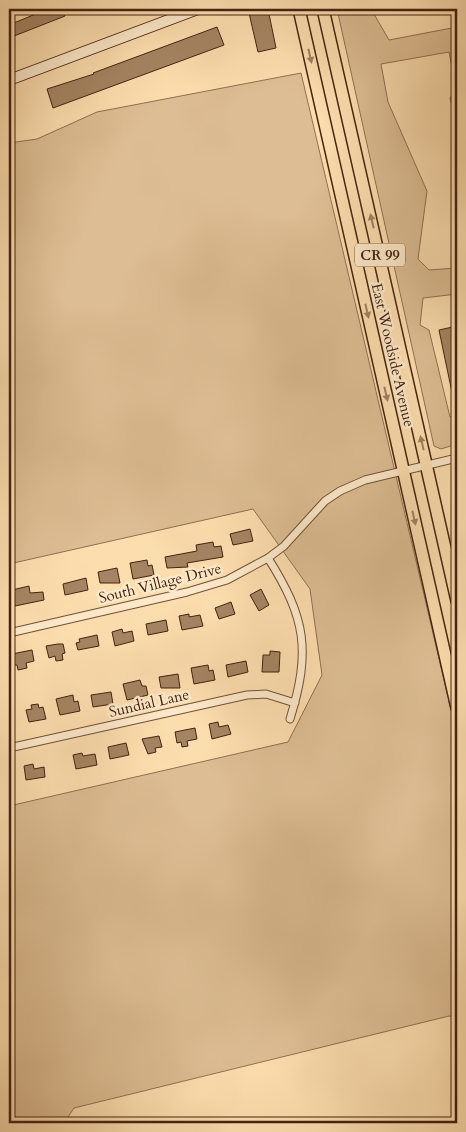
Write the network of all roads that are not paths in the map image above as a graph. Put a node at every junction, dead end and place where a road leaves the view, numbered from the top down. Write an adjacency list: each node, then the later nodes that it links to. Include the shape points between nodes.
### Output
1 (198, 9): 4 (main road)
2 (299, 9): 7 (main road, East Woodside Avenue / CR 99, one-way to 7)
3 (323, 9): 6 (main road, East Woodside Avenue / CR 99, one-way to 3)
4 (9, 80)
5 (457, 458): 6 (street, South Village Drive)
6 (427, 465): 7 (street, South Village Drive); 9 (main road, East Woodside Avenue / CR 99)
7 (403, 471): 8 (street, South Village Drive, via 365,480 340,491 325,501 284,546); 12 (main road, East Woodside Avenue / CR 99, one-way to 12)
8 (268, 558): 10 (street, South Village Drive, via 216,584); 11 (street, via 289,593 300,621 303,667)
9 (457, 601)
10 (9, 632)
11 (295, 703): 13 (street); 14 (street, Sundial Lane, via 266,694 248,695)
12 (457, 708)
13 (290, 718)
14 (9, 748)

